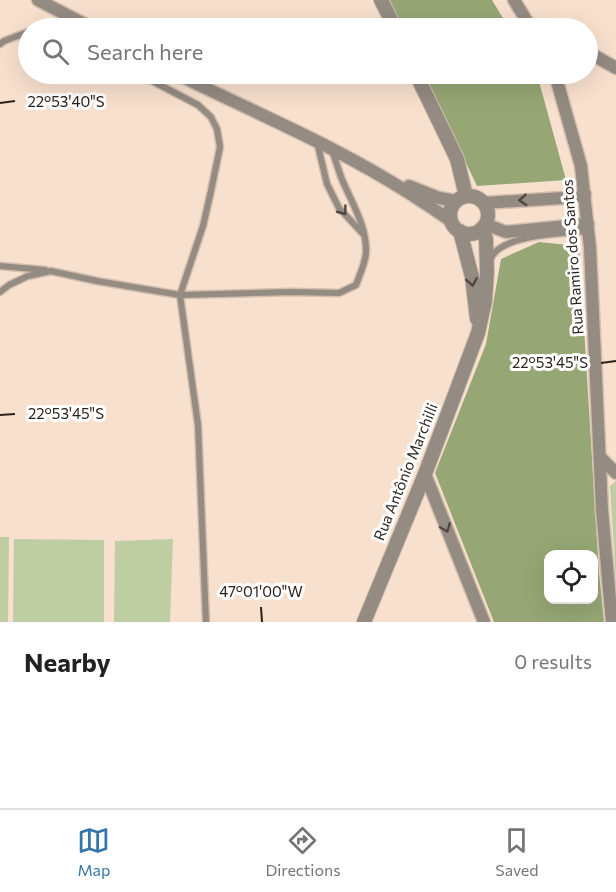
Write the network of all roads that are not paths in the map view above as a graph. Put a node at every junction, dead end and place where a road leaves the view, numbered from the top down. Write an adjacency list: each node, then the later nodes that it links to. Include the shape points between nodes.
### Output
1 (38, 0): 4 (street)
2 (381, 0): 5 (street)
3 (514, 0): 6 (street)
4 (73, 18)
5 (390, 18)
6 (525, 18)
7 (18, 36): 8 (lane)
8 (0, 44)
9 (598, 58): 10 (street)
10 (616, 68)
11 (158, 84): 29 (lane, via 198,105 211,117 220,147 203,226)
12 (198, 84): 15 (street)
13 (421, 84): 19 (street, via 457,159)
14 (558, 84): 18 (street, Rua Ramiro dos Santos)
15 (317, 142): 16 (street); 24 (lane, one-way to 24, via 327,184 339,208)
16 (332, 148): 17 (street); 24 (lane)
17 (382, 176): 19 (street, via 439,198); 23 (street)
18 (585, 194): 20 (street, one-way to 20); 22 (street, Rua Ramiro dos Santos)
19 (461, 199): 20 (street, via 472,196); 23 (street, via 450,210)
20 (484, 203): 21 (street)
21 (485, 224): 22 (street, via 506,232); 23 (street, via 468,234); 27 (street, Rua Antônio Marchilli)
22 (588, 224): 27 (lane, via 514,241 491,256); 31 (street, Rua Ramiro dos Santos)
23 (455, 226): 30 (street, Rua Antônio Marchilli, one-way to 30, via 472,277)
24 (364, 235): 29 (lane, via 366,255 356,285 339,293)
25 (0, 266): 26 (lane)
26 (51, 271): 28 (lane, via 28,276); 29 (lane)
27 (487, 272): 30 (street, Rua Antônio Marchilli)
28 (0, 292)
29 (180, 295): 35 (lane, via 198,425)
30 (478, 333): 33 (street, Rua Antônio Marchilli)
31 (600, 457): 32 (street); 34 (street, Rua Ramiro dos Santos)
32 (616, 472)
33 (424, 474): 36 (street, Rua Antônio Marchilli); 37 (street, one-way to 37)
34 (612, 590): 38 (street, Rua Ramiro dos Santos)
35 (206, 622)
36 (364, 622)
37 (484, 622)
38 (612, 622)

